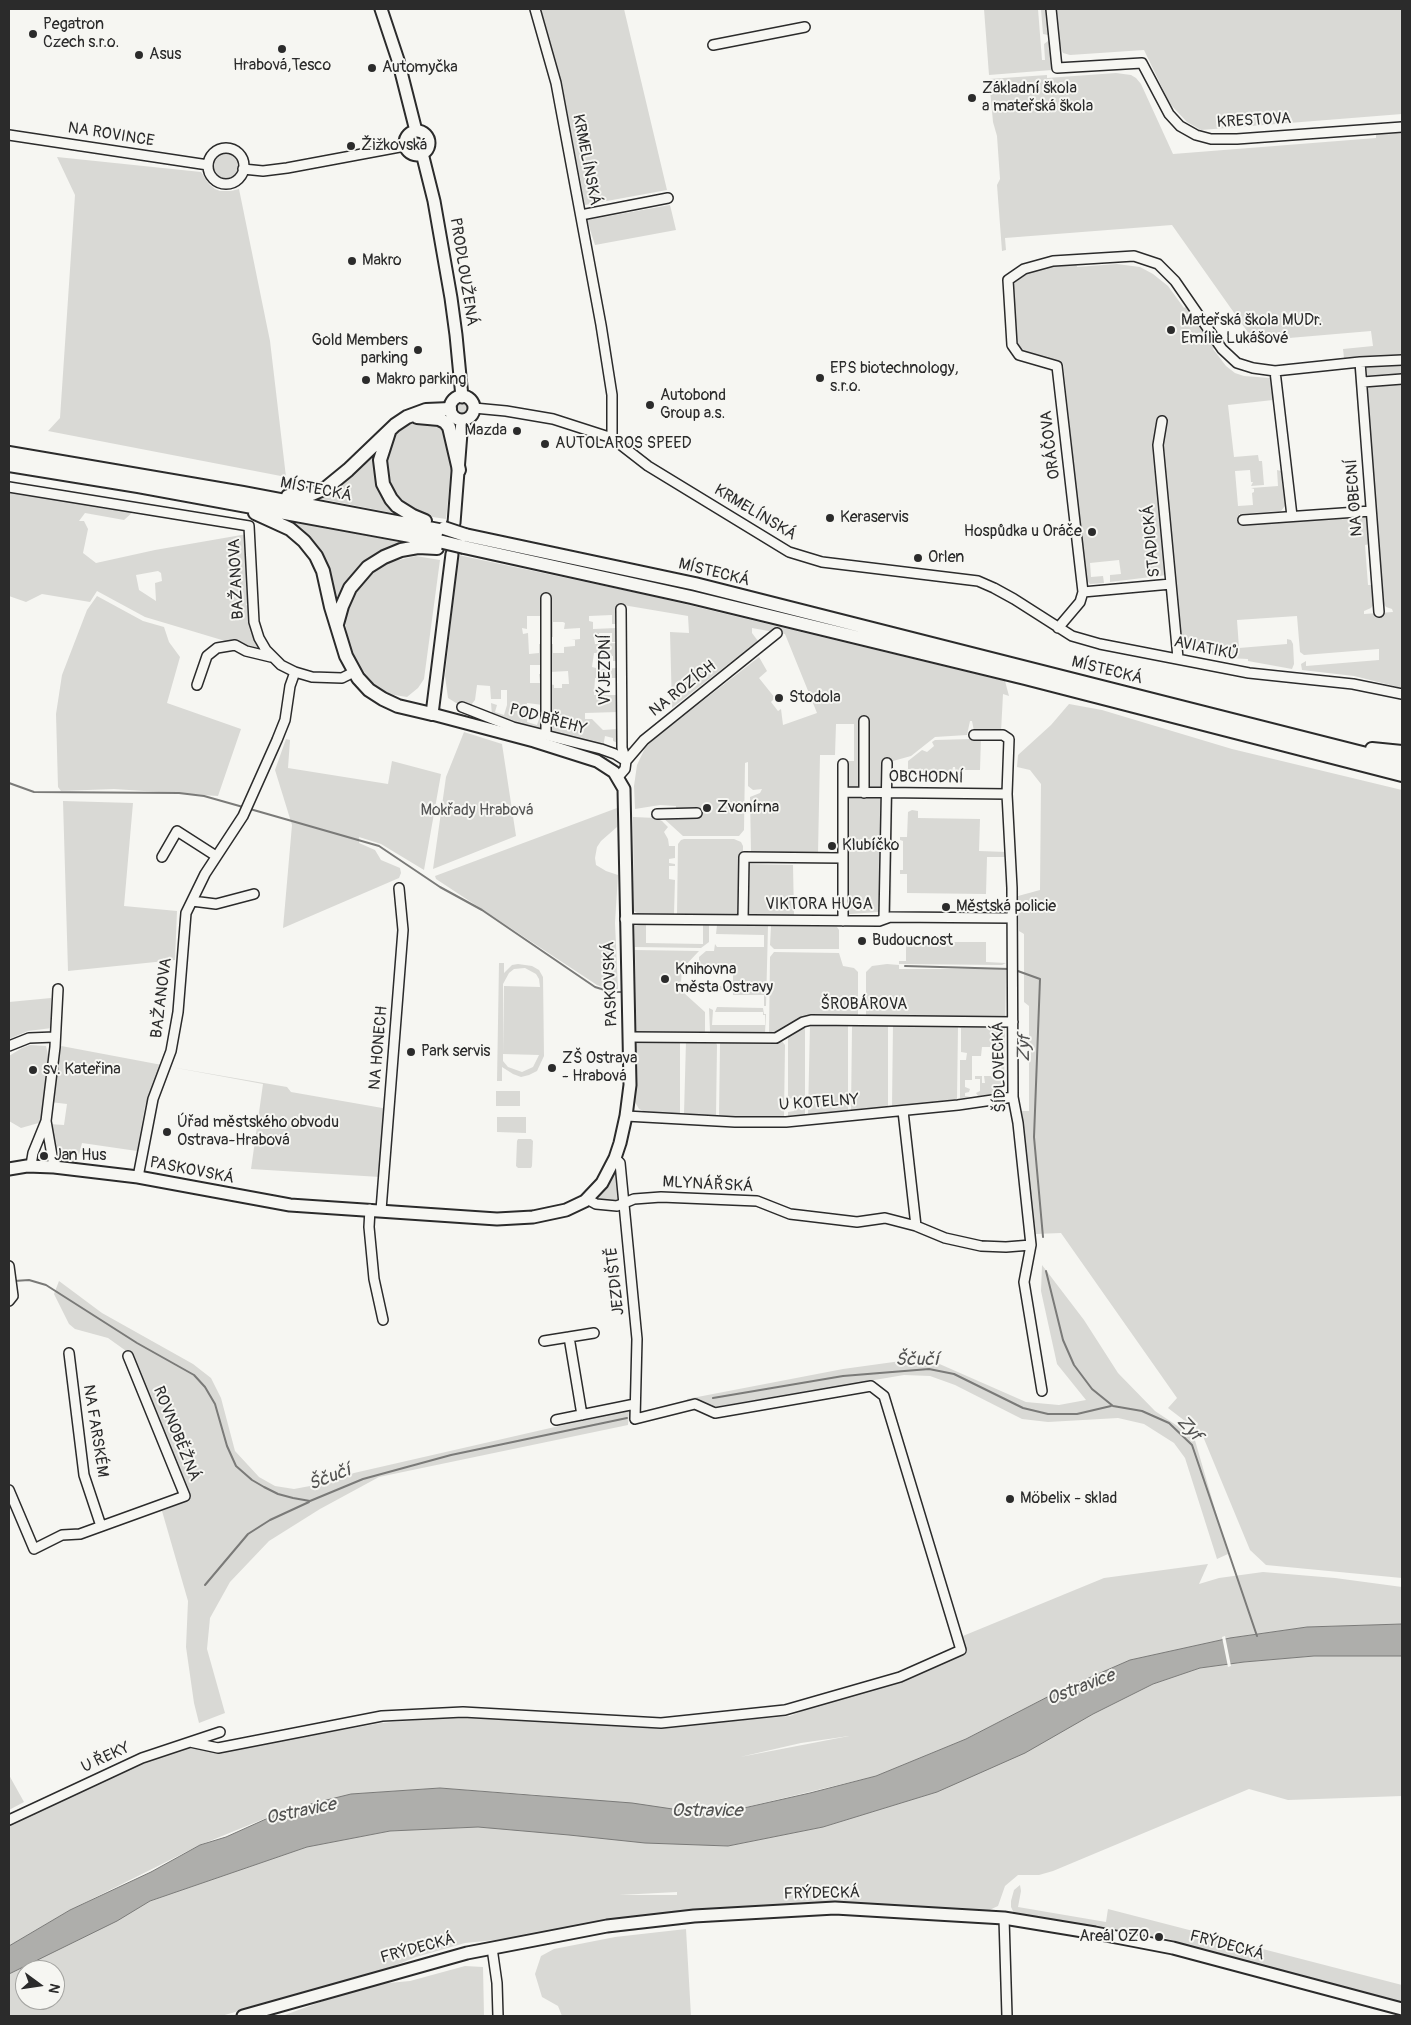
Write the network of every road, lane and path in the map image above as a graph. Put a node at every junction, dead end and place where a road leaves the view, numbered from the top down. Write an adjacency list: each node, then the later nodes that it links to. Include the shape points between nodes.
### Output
1 (382, 9): 7 (main road)
2 (535, 9): 14 (street, KRMELÍNSKÁ, via 556,83)
3 (1051, 9): 6 (street, KRESTOVA, via 1057,68 1142,63 1169,114 1180,126 1196,135 1212,139)
4 (805, 27): 5 (street)
5 (713, 45)
6 (1402, 127)
7 (416, 131): 9 (main road, via 408,135); 10 (main road, via 428,140 428,147)
8 (9, 134): 11 (street, NA ROVINCE)
9 (405, 146): 10 (main road, via 411,153); 12 (street, via 263,172)
10 (422, 153): 20 (main road, PRODLOUŽENÁ, via 434,200 451,298)
11 (208, 165): 12 (street, via 211,176 220,183 232,183); 12 (street, via 215,152 228,149 241,158)
12 (243, 169)
13 (668, 198): 14 (street)
14 (581, 214): 27 (street, KRMELÍNSKÁ, via 612,395)
15 (1402, 360): 16 (street)
16 (1360, 362): 17 (street); 19 (street, NA OBECNÍ)
17 (1275, 371): 35 (street); 39 (street, ORÁČOVA, via 1237,362 1222,349 1175,281 1158,264 1146,259 1134,256 1053,261 1024,269 1008,280 1012,345 1018,355 1057,366)
18 (1402, 379): 19 (street)
19 (1363, 382): 34 (street, NA OBECNÍ)
20 (462, 397): 21 (main road, via 454,400); 22 (main road, via 470,400)
21 (450, 408): 23 (highway, via 426,410); 24 (main road, via 454,417)
22 (474, 408): 24 (main road, via 470,417); 27 (street, KRMELÍNSKÁ, via 553,419)
23 (407, 417): 26 (highway); 30 (highway, via 445,422 452,434)
24 (462, 420): 30 (main road)
25 (1162, 421): 38 (street, STADICKÁ, via 1158,445)
26 (390, 429): 32 (highway, via 337,479 312,494); 37 (highway, via 380,460 386,491 405,511)
27 (612, 438): 41 (street, KRMELÍNSKÁ, via 648,466 789,552 822,562 972,580)
28 (9, 453): 32 (highway, MÍSTECKÁ)
29 (9, 465): 33 (highway, MÍSTECKÁ)
30 (459, 470): 37 (main road)
31 (9, 487): 47 (street, BAŽANOVA, via 249,526 254,622 258,638)
32 (243, 493): 37 (highway, MÍSTECKÁ, via 362,515)
33 (228, 502): 37 (highway, MÍSTECKÁ); 44 (highway, via 275,520 304,541 323,571)
34 (1371, 511): 35 (street); 43 (street, NA OBECNÍ)
35 (1292, 516): 36 (street)
36 (1242, 520)
37 (452, 540): 44 (highway, via 392,553 376,562 350,588); 54 (main road); 58 (highway, MÍSTECKÁ, via 695,584); 64 (highway, MÍSTECKÁ, via 491,553 692,596 1025,678)
38 (1171, 584): 39 (street); 48 (street, STADICKÁ)
39 (1083, 592): 45 (street, via 1080,602)
40 (546, 598): 56 (street)
41 (1014, 599): 45 (street, AVIATIKŮ)
42 (621, 609): 60 (street, VÝJEZDNÍ, via 622,748)
43 (1379, 612)
44 (337, 624): 50 (highway)
45 (1058, 628): 48 (street, AVIATIKŮ, via 1100,644)
46 (777, 633): 60 (street, NA ROZÍCH, via 644,740)
47 (271, 656): 49 (street, BAŽANOVA); 51 (street, BAŽANOVA, via 246,651 235,645 217,648 206,656)
48 (1178, 658): 52 (street, AVIATIKŮ, via 1250,673 1353,684)
49 (295, 672): 50 (street, via 312,677 342,678); 72 (street, BAŽANOVA, via 283,727 246,808)
50 (354, 672): 54 (highway, via 363,684 383,699)
51 (196, 685)
52 (1402, 694)
53 (462, 707): 56 (street, POD BŘEHY, via 512,727)
54 (432, 714): 65 (main road, via 597,761)
55 (864, 721): 67 (street)
56 (546, 735): 60 (street, POD BŘEHY, via 615,754)
57 (974, 735): 69 (street, ŠÍDLOVECKÁ, via 1003,735 1009,739)
58 (1336, 746): 59 (highway); 62 (highway, MÍSTECKÁ)
59 (1402, 752)
60 (626, 761): 65 (street, NA ROZÍCH, via 625,769)
61 (887, 763): 68 (street)
62 (1402, 763)
63 (843, 764): 66 (street)
64 (1402, 775)
65 (618, 778): 79 (main road, PASKOVSKÁ, via 625,796)
66 (843, 792): 67 (street, OBCHODNÍ); 74 (street)
67 (864, 793): 68 (street, OBCHODNÍ)
68 (886, 793): 69 (street, OBCHODNÍ); 80 (street)
69 (1008, 794): 78 (street, ŠÍDLOVECKÁ)
70 (697, 813): 71 (street)
71 (657, 814)
72 (216, 856): 73 (street, via 177,831); 77 (street, BAŽANOVA)
73 (162, 857)
74 (842, 858): 81 (street, via 744,857); 82 (street)
75 (399, 888): 99 (street, NA HONECH, via 403,930)
76 (254, 894): 77 (street, via 216,904)
77 (192, 901): 96 (street, BAŽANOVA, via 186,914 178,1012 172,1043 153,1099)
78 (1012, 918): 80 (street, VIKTORA HUGA); 84 (street, ŠÍDLOVECKÁ)
79 (625, 919): 81 (street, VIKTORA HUGA); 86 (main road, PASKOVSKÁ)
80 (884, 919): 82 (street, VIKTORA HUGA)
81 (743, 920): 82 (street, VIKTORA HUGA)
82 (843, 920)
83 (58, 989): 85 (street)
84 (1013, 1022): 86 (street, ŠROBÁROVA, via 812,1020 802,1022 776,1038); 88 (street, ŠÍDLOVECKÁ)
85 (55, 1037): 87 (street, via 29,1038); 91 (street)
86 (629, 1037): 90 (main road, PASKOVSKÁ)
87 (9, 1046)
88 (1013, 1097): 89 (street, U KOTELNY); 101 (street, ŠÍDLOVECKÁ)
89 (902, 1111): 90 (street, U KOTELNY, via 786,1122); 100 (street)
90 (626, 1116): 92 (main road, PASKOVSKÁ)
91 (46, 1120): 93 (street); 94 (street)
92 (615, 1158): 97 (main road, PASKOVSKÁ, via 602,1183); 98 (street, JEZDIŠTĚ, via 620,1163)
93 (31, 1166): 94 (main road, PASKOVSKÁ); 95 (main road, PASKOVSKÁ)
94 (54, 1167): 96 (main road, PASKOVSKÁ)
95 (9, 1169)
96 (138, 1177): 99 (main road, PASKOVSKÁ, via 269,1202)
97 (587, 1199): 98 (street, MLYNÁŘSKÁ, via 610,1206); 99 (main road, PASKOVSKÁ, via 556,1214 512,1219)
98 (624, 1203): 100 (street, MLYNÁŘSKÁ, via 634,1198 661,1197 758,1201 790,1214 857,1222 886,1218); 111 (street, JEZDIŠTĚ, via 637,1339)
99 (375, 1210): 104 (street, via 369,1227 374,1279)
100 (916, 1226): 101 (street, MLYNÁŘSKÁ, via 945,1238 981,1246)
101 (1031, 1245): 110 (street, ŠÍDLOVECKÁ, via 1024,1282)
102 (9, 1266): 103 (street, via 13,1296)
103 (9, 1301)
104 (383, 1320)
105 (594, 1333): 106 (street, JEZDIŠTĚ)
106 (569, 1337): 107 (street, JEZDIŠTĚ); 112 (street)
107 (544, 1341)
108 (68, 1353): 115 (street, NA FARSKÉM, via 81,1460)
109 (128, 1356): 115 (street, ROVNOBĚŽNÁ, via 185,1496)
110 (1042, 1391)
111 (635, 1404): 112 (street); 117 (street, JEZDIŠTĚ, via 635,1419 695,1404 715,1413 871,1386 884,1396 961,1650 900,1677 786,1710 661,1723 463,1712 391,1715 218,1748)
112 (582, 1415): 113 (street)
113 (556, 1420)
114 (9, 1490): 115 (street, via 34,1549 62,1535 80,1534)
115 (101, 1526)
116 (220, 1732): 117 (street, U ŘEKY)
117 (190, 1742): 118 (street, U ŘEKY, via 142,1758)
118 (9, 1820)
119 (1004, 1918): 120 (main road, FRÝDECKÁ, via 835,1908 694,1916 607,1926); 121 (main road, FRÝDECKÁ, via 1173,1948); 124 (street)
120 (492, 1948): 122 (main road, FRÝDECKÁ); 123 (street)
121 (1402, 2009)
122 (249, 2015)
123 (498, 2016)
124 (1008, 2016)

